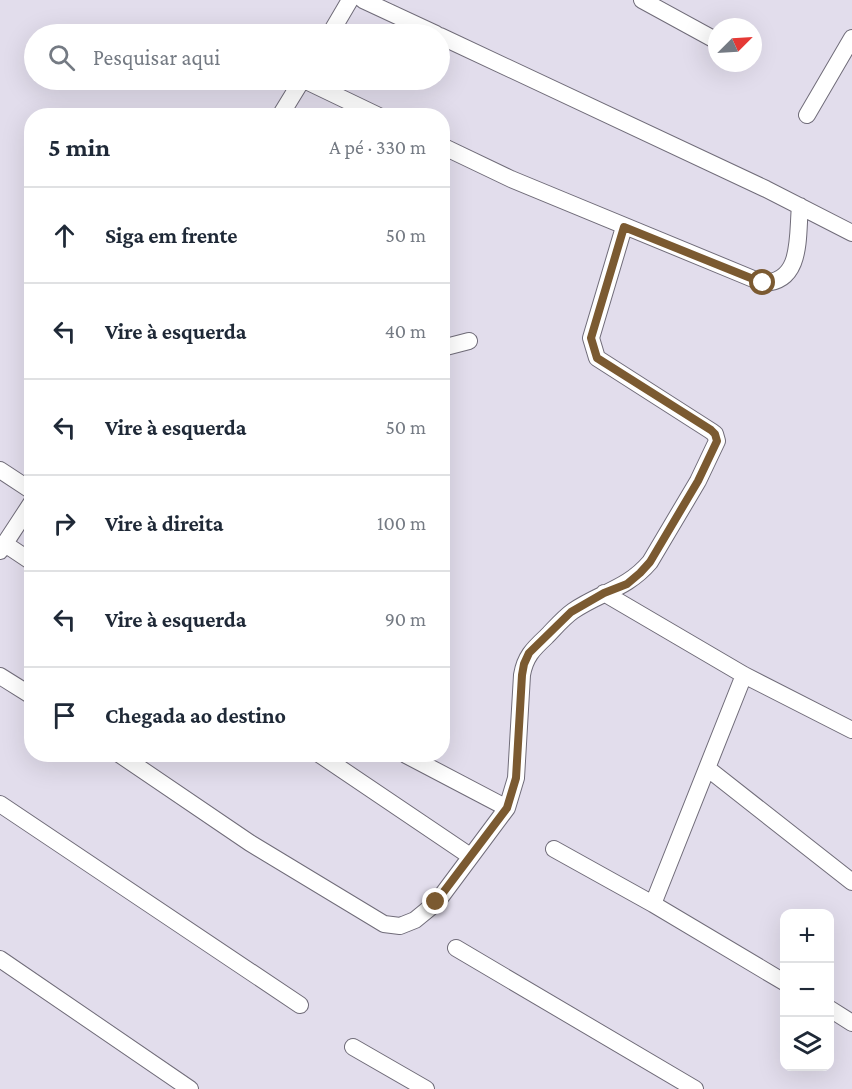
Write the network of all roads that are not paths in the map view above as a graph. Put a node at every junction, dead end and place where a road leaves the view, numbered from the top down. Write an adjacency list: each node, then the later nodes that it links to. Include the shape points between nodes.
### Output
1 (351, 0): 4 (street)
2 (363, 0): 5 (street)
3 (642, 0): 6 (street)
4 (336, 24)
5 (414, 24)
6 (708, 35)
7 (450, 41): 15 (street)
8 (850, 47): 13 (street)
9 (297, 90): 11 (street)
10 (324, 90): 12 (street)
11 (285, 108)
12 (362, 108)
13 (807, 115)
14 (450, 150): 16 (street)
15 (800, 206): 16 (street, via 792,269 773,283 763,283); 17 (street)
16 (624, 227): 25 (street, via 591,338 593,349 597,358 711,430 717,441 650,562 627,584)
17 (852, 233)
18 (469, 341): 19 (street)
19 (450, 346)
20 (0, 470): 21 (street)
21 (24, 486)
22 (24, 514): 23 (street)
23 (2, 547): 24 (street)
24 (24, 558)
25 (604, 593): 26 (street); 35 (street, via 571,612 529,653 524,664 516,778)
26 (744, 675): 29 (street); 33 (street)
27 (0, 676): 28 (street)
28 (24, 691)
29 (852, 730)
30 (131, 762): 37 (street, via 250,843 384,924 400,926 415,920 436,902)
31 (331, 762): 37 (street)
32 (419, 762): 35 (street)
33 (706, 768): 38 (street); 39 (street)
34 (0, 804): 43 (street)
35 (507, 808): 37 (street)
36 (554, 849): 39 (street)
37 (470, 856)
38 (852, 882)
39 (653, 904): 42 (street)
40 (456, 948): 49 (street)
41 (0, 959): 47 (street)
42 (780, 980)
43 (300, 1005)
44 (834, 1012): 45 (street)
45 (852, 1023)
46 (353, 1047): 48 (street)
47 (190, 1089)
48 (426, 1089)
49 (695, 1089)

